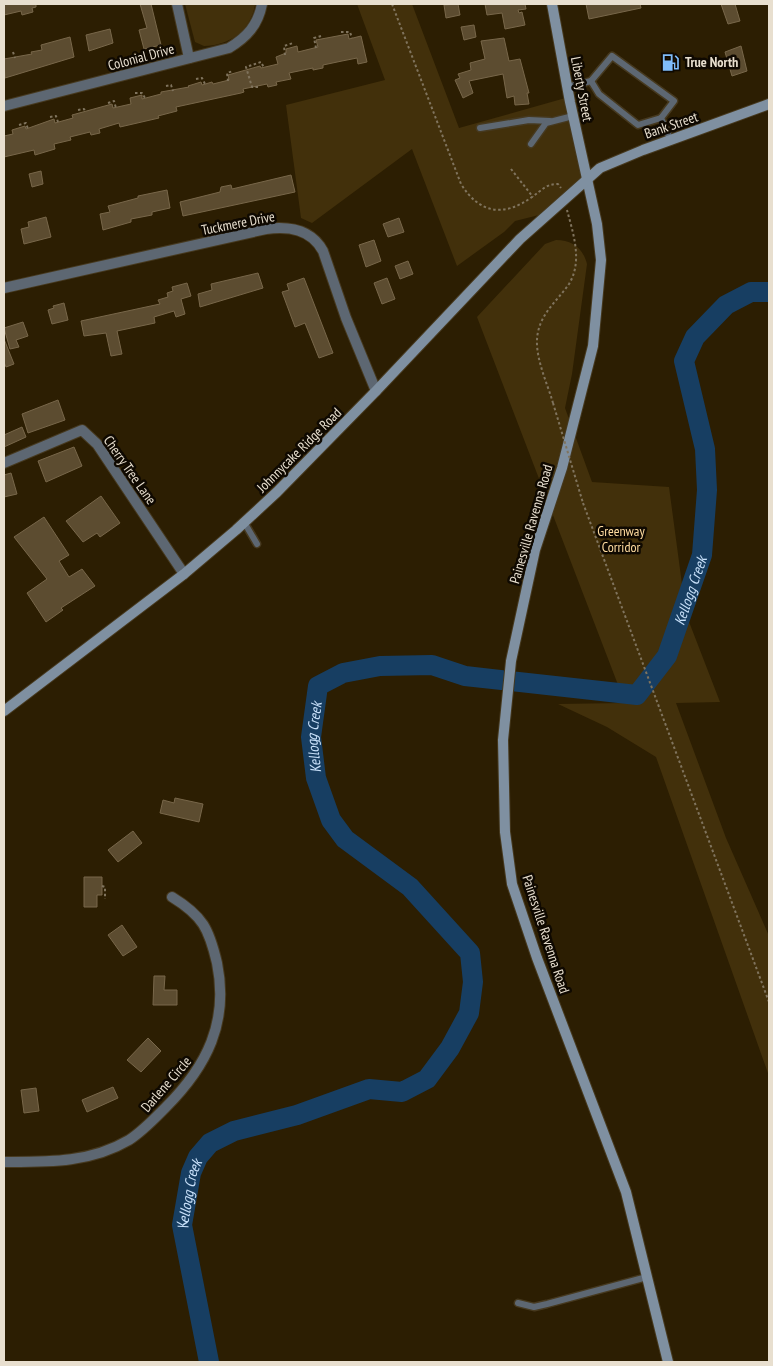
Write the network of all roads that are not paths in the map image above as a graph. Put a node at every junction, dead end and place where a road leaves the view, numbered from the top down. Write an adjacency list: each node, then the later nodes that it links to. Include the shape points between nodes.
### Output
1 (176, 4): 4 (street)
2 (262, 4): 4 (street, Colonial Drive, via 260,18 243,39 228,48)
3 (552, 4): 6 (street, Liberty Street)
4 (189, 58): 8 (street, Colonial Drive)
5 (592, 80): 6 (lane); 10 (lane, via 598,94 638,125); 10 (lane, via 612,56 674,101)
6 (568, 87): 9 (street, Liberty Street)
7 (769, 104): 13 (street, Bank Street)
8 (4, 106)
9 (573, 116): 11 (lane); 15 (street, Liberty Street)
10 (661, 118): 13 (lane)
11 (550, 121): 12 (lane, via 529,120); 14 (lane)
12 (480, 128)
13 (671, 141): 15 (street, Bank Street, via 600,168)
14 (531, 144)
15 (587, 180): 17 (street, Johnnycake Ridge Road, via 490,270); 25 (street, Painesville Ravenna Road, via 598,224 601,260 593,346 562,468 535,550 511,661 503,740 505,832 512,884 624,1184)
16 (4, 288): 17 (street, Tuckmere Drive, via 266,229 296,229 318,242 323,251)
17 (376, 391): 19 (street, Johnnycake Ridge Road)
18 (4, 463): 21 (street, Cherry Tree Lane, via 82,430 97,444)
19 (244, 522): 20 (lane); 21 (street, Johnnycake Ridge Road)
20 (257, 544)
21 (184, 574): 22 (street, Johnnycake Ridge Road)
22 (4, 711)
23 (172, 897): 24 (street, Darlene Circle, via 203,922 218,970 217,1027 202,1064 190,1082 155,1118 117,1146 76,1160)
24 (4, 1162)
25 (647, 1277): 26 (lane, via 534,1307); 27 (street, Painesville Ravenna Road)
26 (518, 1303)
27 (668, 1362)

